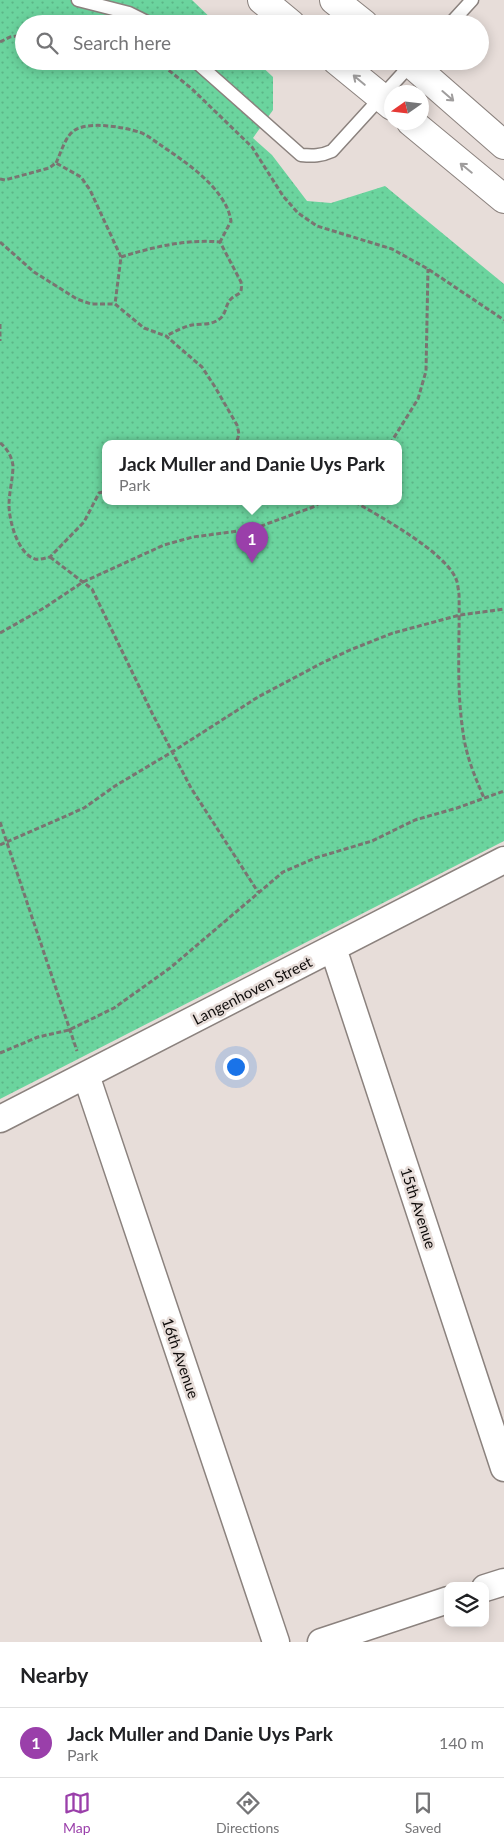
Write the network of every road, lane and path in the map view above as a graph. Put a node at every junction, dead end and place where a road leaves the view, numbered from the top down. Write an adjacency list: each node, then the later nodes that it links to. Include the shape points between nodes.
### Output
1 (78, 0): 5 (lane)
2 (262, 0): 6 (main road)
3 (334, 0): 7 (main road)
4 (472, 0): 8 (lane)
5 (133, 15)
6 (280, 15)
7 (353, 15)
8 (458, 15)
9 (15, 36): 10 (path)
10 (0, 42)
11 (169, 70): 27 (path, via 192,88 252,147 283,196 298,213 317,226 392,249)
12 (205, 70): 18 (lane, via 301,155 321,156 332,151)
13 (348, 70): 17 (main road, one-way to 13)
14 (406, 70): 16 (lane)
15 (420, 70): 20 (main road, one-way to 20)
16 (397, 85)
17 (384, 100)
18 (384, 104)
19 (421, 130): 23 (main road, one-way to 19)
20 (504, 145)
21 (56, 163): 22 (path, via 49,168); 25 (path, via 70,134 76,129 107,126 140,132 188,163 219,194 231,221); 26 (path, via 81,177 90,190)
22 (0, 179)
23 (504, 199)
24 (0, 242): 28 (path, via 34,272 77,299 91,304)
25 (220, 242): 26 (path, via 150,248); 31 (path, via 241,282 240,294 230,300 219,320 189,326)
26 (121, 257): 28 (path)
27 (428, 269): 29 (path); 34 (path, via 426,371 418,399)
28 (115, 304): 31 (path, via 144,328)
29 (504, 320)
30 (0, 324): 32 (path)
31 (166, 336): 33 (path, via 202,367 237,425)
32 (0, 341)
33 (237, 440)
34 (392, 440)
35 (0, 443): 39 (path, via 9,453 13,466 9,507 20,547 34,559)
36 (102, 492): 39 (path, via 84,522)
37 (315, 505): 40 (path, via 253,529 192,537 164,545)
38 (360, 505): 42 (path, via 391,523 449,567 457,580)
39 (50, 557): 40 (path)
40 (83, 582): 43 (path); 44 (path, via 92,589)
41 (504, 609): 42 (path)
42 (460, 615): 44 (path, via 393,633 328,660 258,697); 46 (path, via 463,732 468,758)
43 (0, 633)
44 (172, 752): 48 (path, via 84,808); 51 (path)
45 (504, 791): 46 (path)
46 (484, 798): 51 (path, via 414,820 372,841 316,858 283,872)
47 (0, 822): 48 (path)
48 (8, 842): 49 (path); 53 (path)
49 (0, 845)
50 (504, 860): 52 (street, Langenhoven Street)
51 (258, 892): 53 (path, via 170,968 114,1008)
52 (333, 948): 55 (street, Langenhoven Street); 57 (street, 15th Avenue)
53 (69, 1030): 54 (path, via 38,1037); 55 (path)
54 (0, 1053)
55 (83, 1067): 56 (street, Langenhoven Street); 61 (street, 16th Avenue)
56 (0, 1119)
57 (504, 1468)
58 (504, 1582): 59 (street)
59 (489, 1587)
60 (444, 1601): 62 (street)
61 (276, 1642)
62 (321, 1642)

